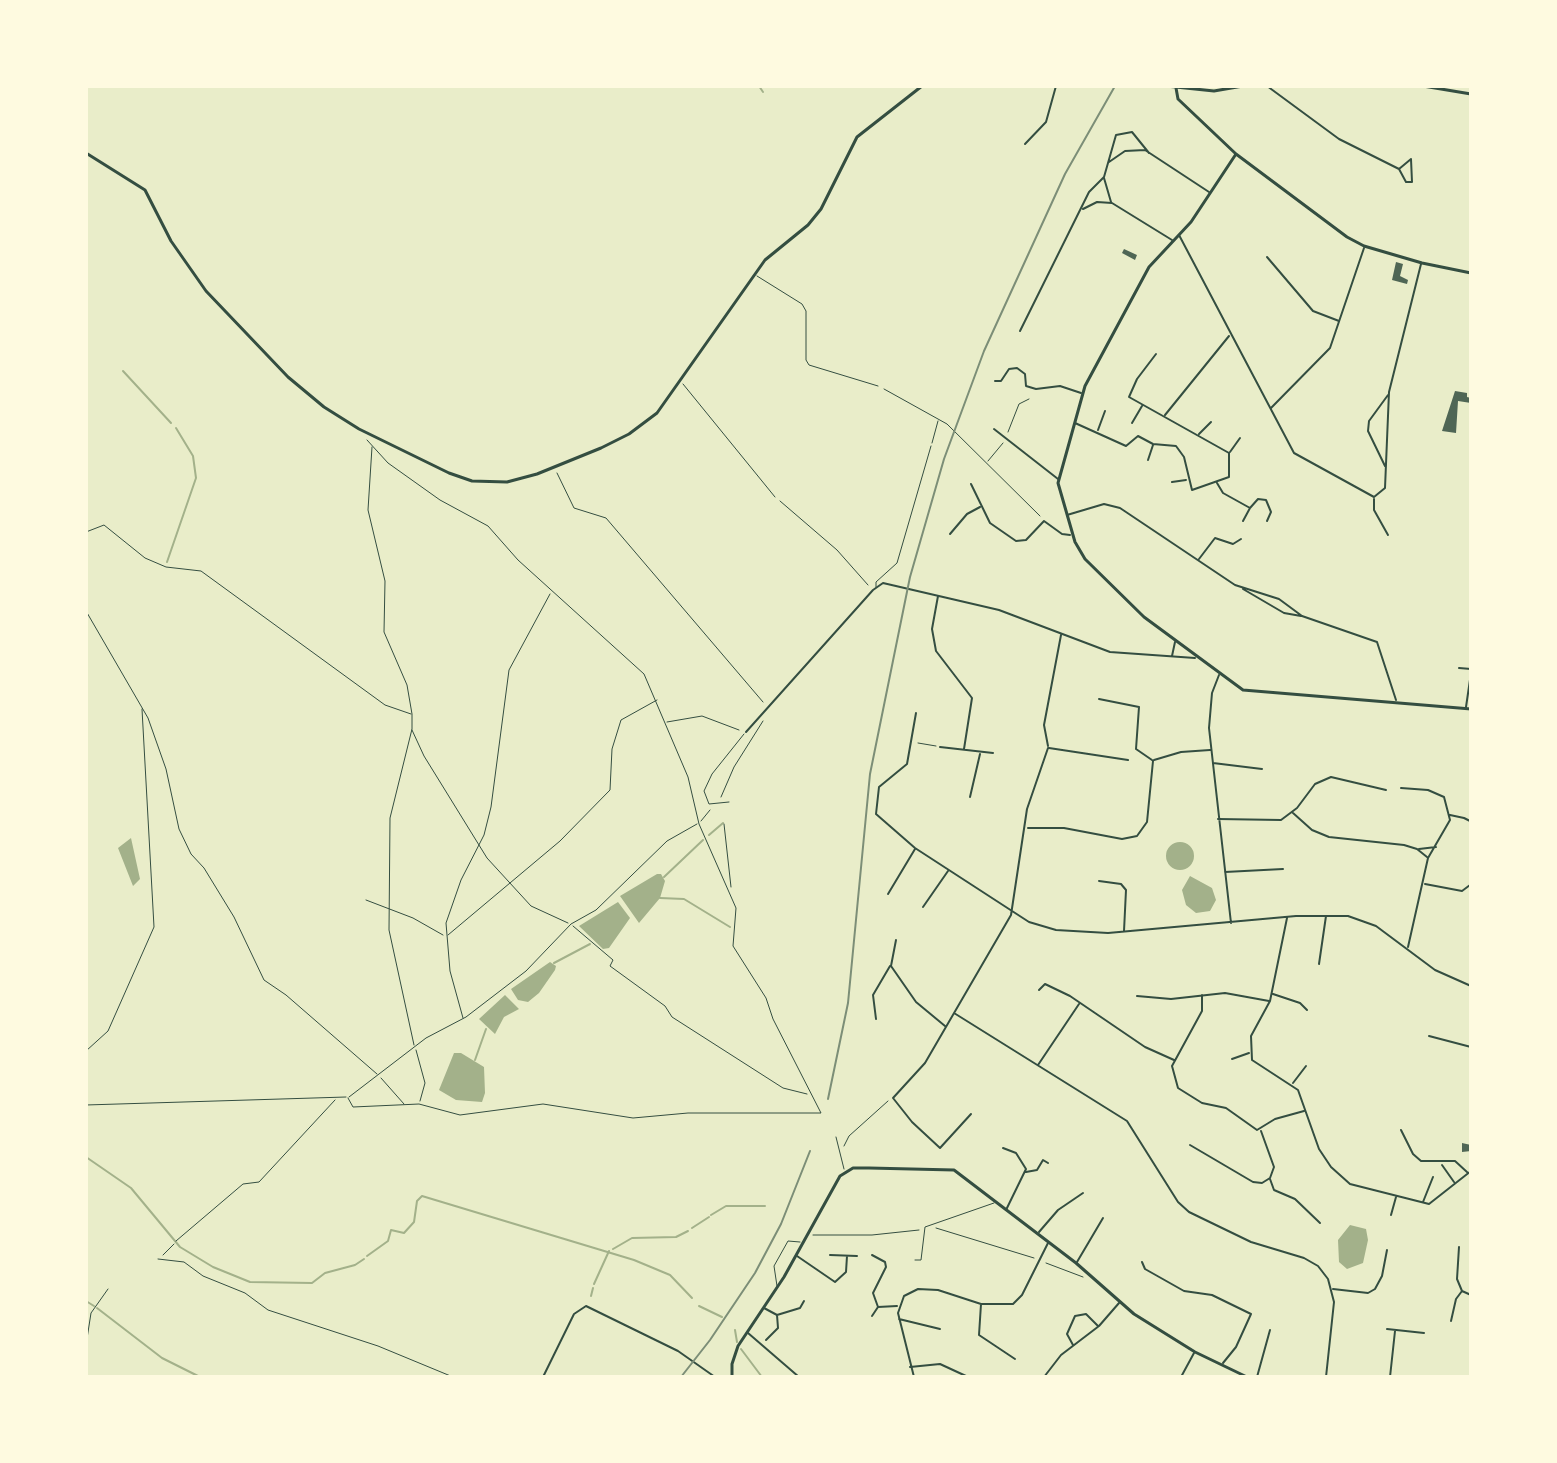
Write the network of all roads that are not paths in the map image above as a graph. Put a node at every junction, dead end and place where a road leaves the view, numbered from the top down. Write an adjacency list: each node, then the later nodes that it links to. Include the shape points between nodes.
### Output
1 (922, 86): 25 (street, via 857,137 821,209)
2 (1056, 86): 9 (street, via 1046,122)
3 (1166, 86): 7 (street)
4 (1243, 86): 7 (street, via 1214,91)
5 (1267, 86): 14 (street, via 1339,139)
6 (1423, 86): 8 (street)
7 (1177, 87): 12 (street, via 1178,99)
8 (1471, 94)
9 (1025, 144)
10 (86, 153): 31 (street, via 145,190 171,241 206,291 288,377 334,413 472,481 507,482 629,434 657,413)
11 (1149, 153): 13 (street, via 1129,150); 13 (street, via 1135,134 1122,131); 16 (street)
12 (1236, 154): 16 (street); 21 (street)
13 (1108, 163): 15 (street)
14 (1399, 169): 14 (street, via 1411,159 1412,182 1406,182)
15 (1104, 177): 17 (street); 18 (street, via 1089,192)
16 (1209, 192): 19 (street)
17 (1112, 203): 18 (street, via 1097,202); 20 (street)
18 (1082, 210): 27 (street)
19 (1178, 234): 20 (street); 28 (street)
20 (1172, 240): 34 (street, via 1149,267)
21 (1364, 246): 23 (street); 26 (street)
22 (1267, 257): 26 (street, via 1313,311)
23 (1422, 263): 24 (street); 33 (street)
24 (1471, 273)
25 (754, 275): 31 (street); 32 (lane, via 802,304 809,365)
26 (1340, 321): 36 (street, via 1330,348)
27 (1020, 331)
28 (1230, 335): 36 (street); 38 (street)
29 (1156, 354): 35 (street, via 1129,397)
30 (995, 381): 34 (street, via 1017,368 1025,374 1026,386 1060,386)
31 (681, 382): 56 (lane)
32 (878, 386)
33 (1389, 392): 50 (street); 50 (street, via 1368,431)
34 (1082, 394): 40 (street)
35 (1142, 405): 38 (street); 41 (street)
36 (1270, 409): 57 (street, via 1297,456)
37 (1105, 411): 43 (street)
38 (1164, 416): 44 (street)
39 (1211, 422): 44 (street)
40 (1074, 423): 43 (street); 51 (street)
41 (1132, 423)
42 (994, 429): 51 (street)
43 (1097, 431): 46 (street, via 1126,446 1138,436)
44 (1198, 435): 48 (street)
45 (1240, 438): 48 (street)
46 (1153, 444): 49 (street); 52 (street, via 1181,450)
47 (931, 446): 69 (lane, via 897,563)
48 (1229, 453): 54 (street, via 1229,477)
49 (1148, 460)
50 (1385, 467): 57 (street, via 1385,488)
51 (1058, 479): 60 (street)
52 (1187, 480): 53 (street); 54 (street, via 1192,490)
53 (1172, 482)
54 (1217, 482): 59 (street, via 1223,493)
55 (971, 484): 58 (street)
56 (775, 497)
57 (1374, 497): 65 (street, via 1374,510)
58 (981, 507): 63 (street); 64 (street, via 992,526 1019,542 1044,521 1062,534)
59 (1250, 508): 61 (street); 62 (street, via 1258,499 1266,500 1271,512)
60 (1067, 515): 64 (street); 67 (street, via 1112,505)
61 (1243, 521)
62 (1267, 521)
63 (950, 534)
64 (1072, 534): 73 (street, via 1085,559)
65 (1388, 535)
66 (1241, 539): 67 (street, via 1233,544 1215,538)
67 (1198, 560): 68 (street)
68 (1235, 585): 71 (street, via 1284,613); 71 (street, via 1279,599)
69 (874, 588): 70 (street, via 887,583); 83 (street)
70 (939, 595): 72 (street); 86 (street, via 934,646 972,698)
71 (1302, 616): 80 (street, via 1377,642)
72 (1062, 634): 74 (street, via 1120,654); 85 (street, via 1044,725)
73 (1175, 641): 74 (street); 75 (street)
74 (1171, 657): 75 (street)
75 (1196, 657): 78 (street)
76 (1459, 668): 77 (street)
77 (1471, 671): 81 (street)
78 (1219, 675): 80 (street, via 1255,692); 87 (street, via 1210,710)
79 (1099, 699): 91 (street, via 1139,707 1136,749)
80 (1396, 702): 81 (street)
81 (1468, 709)
82 (916, 713): 104 (street, via 905,768 879,787 875,811)
83 (746, 732): 97 (lane, via 706,784 704,799 715,805)
84 (940, 747): 86 (street)
85 (1048, 748): 90 (street); 102 (street, via 1029,800)
86 (964, 749): 88 (street)
87 (1211, 750): 91 (street); 92 (street)
88 (980, 753): 89 (street); 96 (street)
89 (993, 753)
90 (1128, 760)
91 (1153, 761): 102 (street, via 1147,822 1137,836 1122,839 1064,828)
92 (1212, 763): 93 (street); 100 (street)
93 (1262, 769)
94 (1401, 788): 99 (street, via 1444,797)
95 (1386, 790): 98 (street, via 1326,778)
96 (970, 797)
97 (729, 802)
98 (1292, 813): 100 (street, via 1276,821); 105 (street, via 1329,837)
99 (1449, 815): 101 (street, via 1470,821); 103 (street)
100 (1217, 819): 110 (street)
101 (1471, 827)
102 (1027, 828): 115 (street)
103 (1436, 847): 105 (street); 106 (street)
104 (915, 848): 109 (street); 113 (street)
105 (1417, 849): 106 (street)
106 (1428, 858): 112 (street)
107 (1471, 863): 112 (street, via 1470,885 1462,891)
108 (1283, 869): 110 (street)
109 (949, 870): 114 (street); 115 (street)
110 (1224, 872): 118 (street)
111 (1099, 881): 119 (street, via 1121,884 1126,890)
112 (1423, 884): 121 (street)
113 (888, 894)
114 (923, 907)
115 (1012, 911): 119 (street, via 1049,929); 132 (street)
116 (1326, 915): 117 (street); 121 (street, via 1376,926); 122 (street)
117 (1287, 916): 118 (street); 126 (street)
118 (1231, 923): 119 (street)
119 (1124, 932)
120 (896, 940): 123 (street)
121 (1407, 948): 124 (street, via 1435,970)
122 (1319, 964)
123 (891, 966): 133 (street, via 873,995); 134 (street, via 916,1002)
124 (1471, 986)
125 (1039, 990): 130 (street, via 1045,984)
126 (1272, 994): 129 (street); 131 (street)
127 (1202, 995): 128 (street); 129 (street, via 1225,993); 139 (street, via 1202,1011)
128 (1137, 996)
129 (1270, 1001): 137 (street, via 1253,1032)
130 (1080, 1002): 139 (street); 140 (street)
131 (1307, 1010)
132 (954, 1013): 134 (street); 140 (street)
133 (876, 1019)
134 (945, 1027): 144 (street, via 917,1075 893,1098 940,1148)
135 (1429, 1036): 136 (street)
136 (1471, 1047)
137 (1251, 1052): 138 (street); 142 (street, via 1257,1065)
138 (1232, 1059)
139 (1175, 1061): 145 (street, via 1172,1075 1181,1091)
140 (1038, 1066): 181 (street, via 1127,1121 1186,1210 1251,1242 1309,1260)
141 (1306, 1066): 142 (street)
142 (1292, 1084): 143 (street)
143 (1305, 1110): 145 (street); 159 (street, via 1319,1149 1342,1179)
144 (971, 1114)
145 (1261, 1129): 156 (street, via 1274,1167)
146 (1401, 1130): 151 (street, via 1417,1158)
147 (836, 1137): 152 (lane)
148 (1190, 1145): 156 (street, via 1253,1182)
149 (1003, 1148): 153 (street, via 1016,1153)
150 (1048, 1163): 153 (street, via 1043,1160 1037,1170)
151 (1443, 1164): 154 (street, via 1455,1161); 157 (street)
152 (845, 1172): 160 (street, via 948,1168); 167 (street)
153 (1026, 1172): 162 (street)
154 (1470, 1172): 157 (street)
155 (1433, 1177): 161 (street)
156 (1270, 1178): 165 (street, via 1274,1190 1295,1199)
157 (1454, 1182): 161 (street, via 1435,1201)
158 (1083, 1193): 166 (street, via 1058,1210)
159 (1396, 1196): 161 (street); 163 (street)
160 (996, 1202): 162 (street); 177 (lane, via 924,1229 921,1260)
161 (1423, 1203)
162 (1005, 1211): 166 (street)
163 (1391, 1215)
164 (1103, 1218): 179 (street)
165 (1320, 1223)
166 (1037, 1235): 168 (street)
167 (803, 1243): 173 (street); 180 (lane, via 788,1241 774,1266)
168 (1048, 1243): 179 (street); 186 (street, via 1017,1300 1006,1306)
169 (1459, 1247): 182 (street, via 1457,1279)
170 (1387, 1250): 181 (street, via 1375,1289 1368,1293)
171 (830, 1255): 174 (street)
172 (872, 1255): 188 (street, via 886,1267 873,1293)
173 (796, 1256): 174 (street, via 835,1282 846,1272); 180 (street)
174 (847, 1256): 175 (street)
175 (857, 1256)
176 (158, 1259): 210 (lane, via 184,1262 268,1310)
177 (915, 1260)
178 (1142, 1262): 207 (street, via 1145,1269 1184,1291 1212,1295 1251,1314)
179 (1076, 1263): 185 (street)
180 (777, 1287): 190 (street)
181 (1332, 1288): 220 (street)
182 (1462, 1291): 183 (street); 195 (street)
183 (1471, 1295)
184 (804, 1301): 191 (street)
185 (1119, 1303): 196 (street); 205 (street)
186 (981, 1304): 189 (street, via 944,1290 922,1289 907,1293); 206 (street, via 979,1335)
187 (785, 1305): 191 (street)
188 (878, 1307): 189 (street); 193 (street)
189 (898, 1307): 194 (street)
190 (763, 1308): 192 (street); 201 (street)
191 (790, 1311): 192 (street)
192 (777, 1315): 203 (street, via 778,1328)
193 (872, 1316)
194 (899, 1319): 197 (street); 208 (street)
195 (1451, 1321)
196 (1099, 1326): 204 (street); 204 (street, via 1086,1314 1075,1316 1067,1334)
197 (940, 1329)
198 (1387, 1329): 200 (street)
199 (1270, 1330): 219 (street)
200 (1395, 1331): 202 (street); 221 (street)
201 (747, 1332): 213 (street, via 734,1357); 214 (street)
202 (1424, 1333)
203 (766, 1340)
204 (1073, 1345): 216 (street)
205 (1195, 1352): 207 (street); 217 (street)
206 (1015, 1359)
207 (1223, 1364): 218 (street)
208 (910, 1367): 209 (street, via 940,1364); 215 (street)
209 (966, 1376)
210 (453, 1377)
211 (543, 1377): 212 (street, via 574,1314 586,1306 687,1356)
212 (715, 1377)
213 (732, 1377)
214 (799, 1377)
215 (914, 1377)
216 (1044, 1377)
217 (1181, 1377)
218 (1247, 1377)
219 (1257, 1377)
220 (1326, 1377)
221 (1390, 1377)

